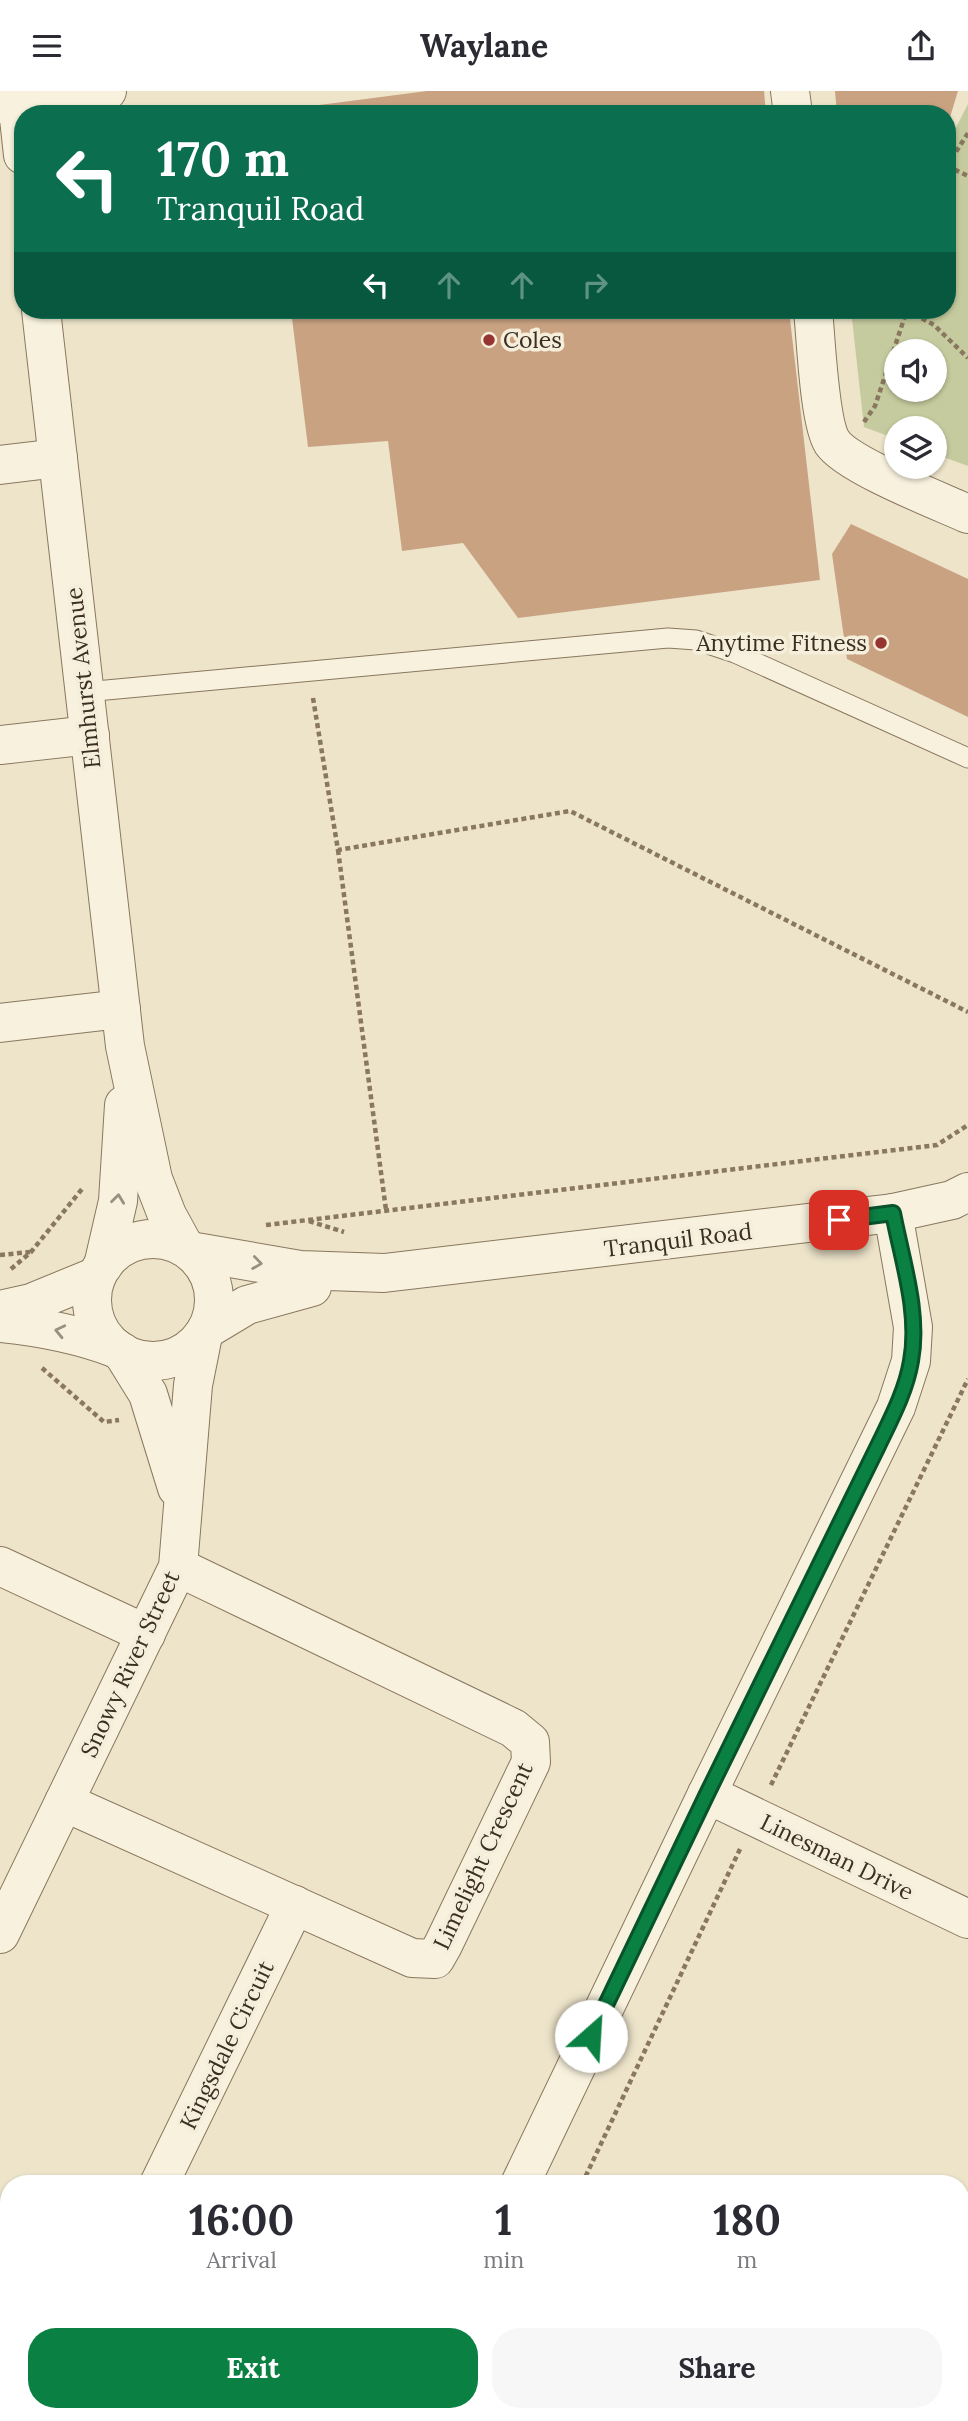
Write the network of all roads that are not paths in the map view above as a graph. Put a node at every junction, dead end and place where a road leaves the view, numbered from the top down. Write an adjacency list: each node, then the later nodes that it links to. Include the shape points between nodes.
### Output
1 (107, 91): 2 (street)
2 (11, 99)
3 (42, 319): 5 (street, Elmhurst Avenue)
4 (814, 319): 7 (street, via 824,418 832,442 856,462)
5 (58, 458): 6 (street); 8 (street, Elmhurst Avenue)
6 (0, 465)
7 (968, 514)
8 (85, 692): 9 (street, Elmhurst Avenue); 11 (lane, via 668,638 696,640 735,653)
9 (90, 735): 10 (street); 13 (street, Elmhurst Avenue)
10 (0, 745)
11 (968, 758)
12 (0, 1023): 13 (street)
13 (123, 1027): 16 (street, Elmhurst Avenue, via 153,1179); 17 (street, Elmhurst Avenue, one-way to 13, via 118,1202)
14 (968, 1192): 15 (street, Tranquil Road)
15 (893, 1213): 18 (street, Tranquil Road); 27 (street, via 914,1327 911,1361 897,1408)
16 (187, 1249): 17 (street, via 167,1240 131,1243 115,1252); 18 (street, Tranquil Road, one-way to 18, via 300,1270); 21 (street, via 205,1267 213,1287 214,1308)
17 (100, 1271): 19 (street, via 63,1292); 22 (street, via 92,1292 93,1309 105,1338)
18 (384, 1273): 21 (street, Tranquil Road, via 247,1305)
19 (0, 1310)
20 (0, 1323): 22 (street, one-way to 20, via 88,1337)
21 (205, 1332): 22 (street, via 183,1354 166,1360 132,1358); 23 (street, Snowy River Street, via 193,1385)
22 (119, 1351): 23 (street, via 148,1394)
23 (182, 1505): 25 (street, Snowy River Street)
24 (0, 1566): 26 (street)
25 (178, 1567): 26 (street, Snowy River Street); 29 (street, Limelight Crescent, via 513,1728 530,1742 531,1762 435,1959 412,1958)
26 (146, 1634): 28 (street, Snowy River Street)
27 (707, 1794): 30 (street, Linesman Drive); 33 (street)
28 (64, 1802): 29 (street, Limelight Crescent); 31 (street, Snowy River Street)
29 (295, 1905): 32 (street, Kingsdale Circuit)
30 (968, 1919)
31 (0, 1934)
32 (163, 2175)
33 (526, 2175)

